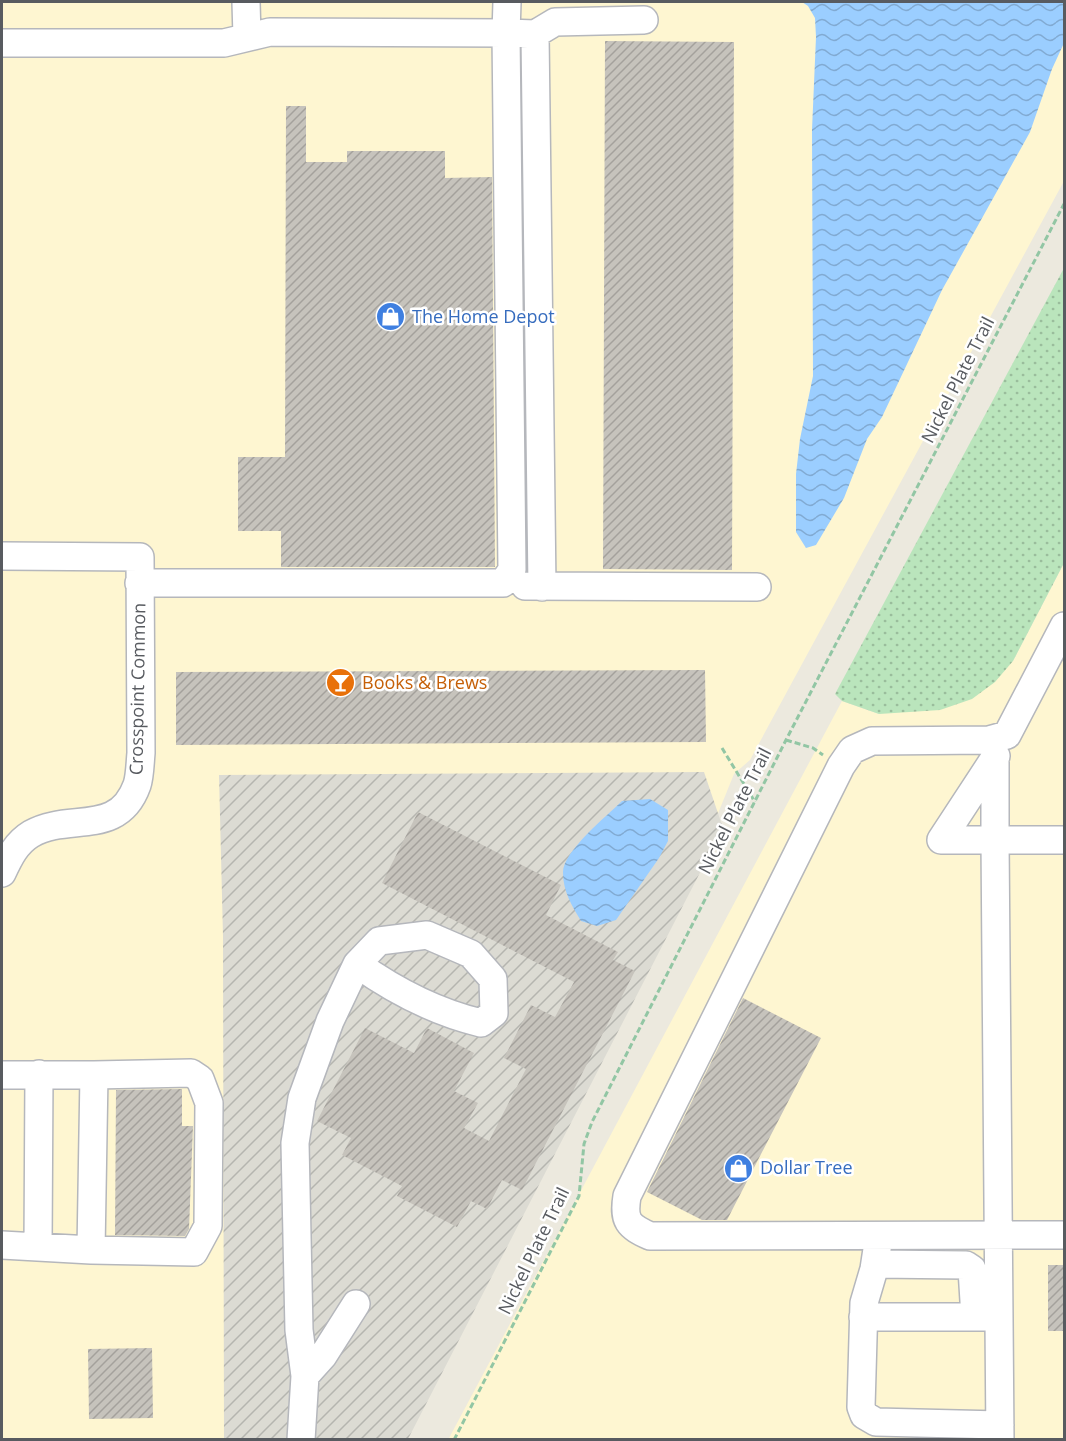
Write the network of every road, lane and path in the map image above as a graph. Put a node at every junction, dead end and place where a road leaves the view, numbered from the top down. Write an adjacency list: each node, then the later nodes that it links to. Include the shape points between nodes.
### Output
1 (246, 2): 6 (street)
2 (507, 2): 4 (street)
3 (644, 20): 5 (street, via 555,22)
4 (506, 33): 5 (street); 6 (street, via 270,32); 10 (street)
5 (535, 34): 10 (street)
6 (247, 37): 7 (street, via 224,43)
7 (2, 43)
8 (1065, 204): 14 (path, Nickel Plate Trail)
9 (2, 556): 11 (street, Crosspoint Common, via 140,557)
10 (521, 582): 11 (street); 12 (street)
11 (139, 584): 21 (street, Crosspoint Common, via 141,753 137,784 116,815 32,833 11,853)
12 (757, 587)
13 (1065, 626): 15 (street)
14 (786, 740): 17 (path, via 813,748); 18 (path, Nickel Plate Trail)
15 (1001, 746): 17 (street, via 989,740 872,741 852,750); 19 (street); 19 (street, via 941,840)
16 (722, 748): 18 (path)
17 (841, 766): 28 (street, via 627,1196 624,1214 633,1228 650,1236)
18 (754, 802): 39 (path, Nickel Plate Trail, via 592,1122 584,1144 579,1196)
19 (995, 840): 20 (street); 26 (street)
20 (1065, 840)
21 (2, 873)
22 (357, 964): 22 (street, via 379,941 427,935 471,954 493,979 494,1013 481,1023 452,1016 385,984); 36 (street, via 330,1021 302,1098 295,1143 299,1330)
23 (39, 1074): 24 (street); 25 (street); 30 (street)
24 (2, 1075)
25 (94, 1075): 31 (street); 31 (street, via 192,1073 200,1079 209,1103 208,1226 195,1252)
26 (999, 1235): 27 (street); 28 (street); 35 (street)
27 (1065, 1235)
28 (879, 1236): 32 (street)
29 (2, 1245): 30 (street)
30 (38, 1247): 31 (street)
31 (91, 1250)
32 (875, 1264): 34 (street); 35 (street, via 966,1265 972,1269)
33 (356, 1304): 36 (street, via 323,1356)
34 (863, 1317): 35 (street); 37 (street, via 861,1407 869,1420)
35 (987, 1317): 37 (street)
36 (305, 1376): 38 (street)
37 (1000, 1432)
38 (301, 1440)
39 (454, 1440)

